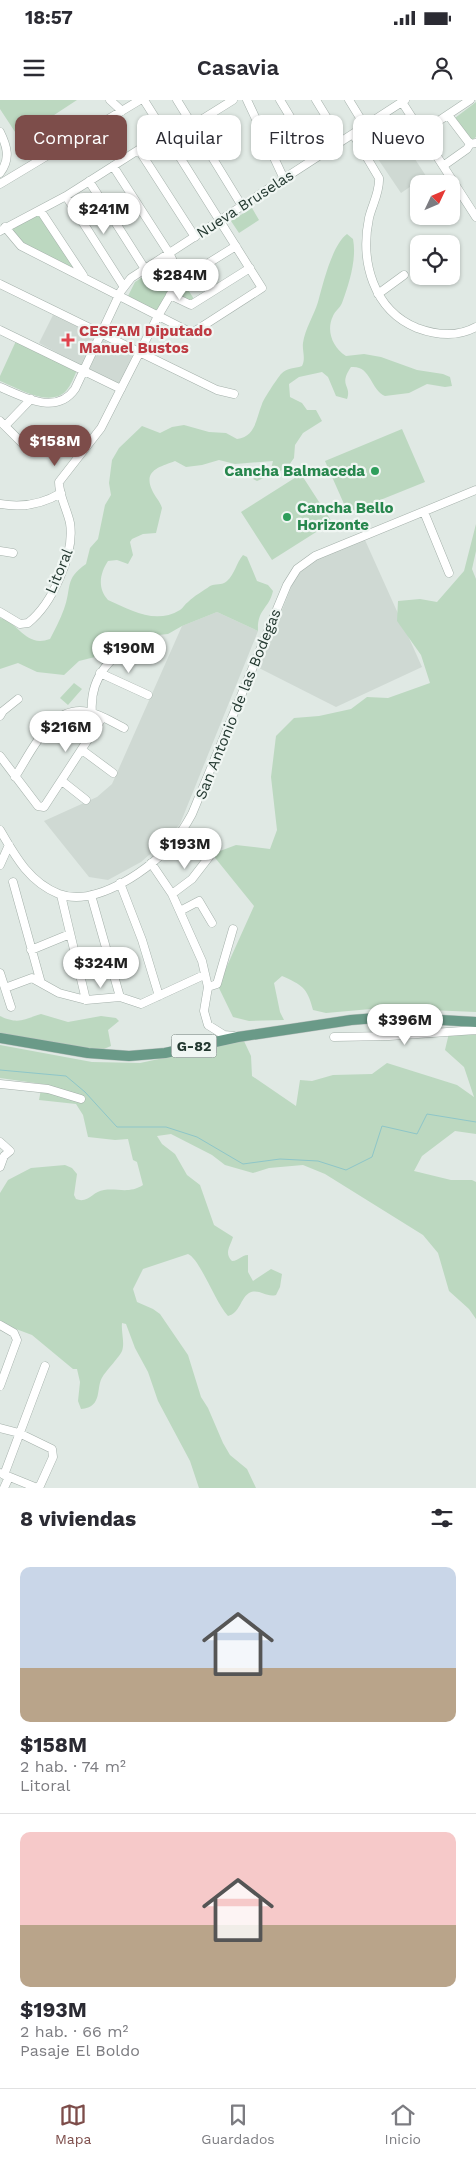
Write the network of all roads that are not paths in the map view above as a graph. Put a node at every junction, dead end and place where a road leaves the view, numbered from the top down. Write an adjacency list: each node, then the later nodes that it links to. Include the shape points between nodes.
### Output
1 (110, 100): 12 (street)
2 (140, 100): 12 (street)
3 (144, 100): 13 (street)
4 (177, 100): 14 (street)
5 (234, 100): 15 (street)
6 (247, 100): 37 (street)
7 (280, 100): 16 (street)
8 (316, 100): 17 (street)
9 (349, 100): 18 (street)
10 (470, 100): 21 (street)
11 (403, 101): 19 (street, Nueva Bruselas); 20 (street)
12 (122, 111): 39 (street)
13 (154, 115)
14 (186, 115)
15 (209, 115)
16 (289, 115)
17 (325, 115)
18 (359, 115)
19 (382, 115)
20 (412, 115)
21 (448, 115): 22 (street); 26 (street)
22 (443, 118)
23 (0, 132): 36 (street, via 8,157)
24 (353, 134): 25 (street, Nueva Bruselas)
25 (343, 141)
26 (473, 144): 35 (street)
27 (137, 151): 34 (street)
28 (145, 160): 46 (street)
29 (182, 160): 44 (street)
30 (214, 160): 41 (street)
31 (312, 160): 37 (street, Nueva Bruselas)
32 (368, 160): 56 (street, via 379,178 369,222 367,251 370,276)
33 (439, 160): 35 (street)
34 (113, 166): 38 (street); 48 (street)
35 (443, 166): 43 (street)
36 (0, 173)
37 (284, 178): 41 (street, Nueva Bruselas)
38 (89, 181): 40 (street); 50 (street)
39 (0, 184)
40 (66, 196): 42 (street); 55 (street)
41 (242, 206): 44 (street, Nueva Bruselas)
42 (40, 210): 45 (street); 53 (street)
43 (476, 217)
44 (220, 221): 46 (street, Nueva Bruselas); 47 (street)
45 (3, 229): 53 (street, via 21,246)
46 (195, 237): 48 (street, Nueva Bruselas)
47 (236, 246): 49 (street); 52 (street)
48 (169, 253): 50 (street, Nueva Bruselas); 52 (street)
49 (250, 268): 58 (street, via 191,304); 59 (street, via 262,288 192,333)
50 (145, 269): 55 (street, Nueva Bruselas)
51 (404, 275): 56 (street)
52 (181, 277): 58 (street)
53 (84, 278): 57 (street)
54 (0, 284): 62 (street)
55 (124, 287): 57 (street, Nueva Bruselas)
56 (378, 294): 60 (street, via 392,313 423,330 453,334)
57 (119, 296): 59 (street); 62 (street, Nueva Bruselas)
58 (170, 296): 59 (street)
59 (158, 316): 63 (street)
60 (476, 328)
61 (0, 330): 64 (street)
62 (101, 333): 63 (street); 64 (street, Nueva Bruselas)
63 (140, 353): 66 (street); 67 (street, via 217,390)
64 (83, 370): 66 (street); 68 (street, Nueva Bruselas, via 75,389 63,400 46,404)
65 (0, 387): 68 (street, Nueva Bruselas)
66 (121, 389): 72 (street, via 101,428 59,482)
67 (234, 394)
68 (31, 399): 69 (street)
69 (2, 423): 70 (street, via 24,446 27,443 34,450)
70 (46, 439)
71 (476, 490): 74 (street, San Antonio de las Bodegas)
72 (60, 493): 73 (street, via 32,505); 78 (street, Litoral, via 72,537 58,580 28,623 20,624)
73 (0, 504)
74 (424, 512): 77 (street); 96 (street, San Antonio de las Bodegas, via 315,556 293,574 197,804 175,840)
75 (0, 551): 76 (street)
76 (13, 553)
77 (448, 573)
78 (0, 612)
79 (146, 643): 80 (street, via 118,654)
80 (100, 673): 81 (street); 83 (street, via 93,691)
81 (148, 695)
82 (18, 699): 84 (street)
83 (92, 713): 85 (street); 90 (street, via 70,712 53,721)
84 (0, 716)
85 (102, 718): 86 (street); 87 (street)
86 (124, 728)
87 (82, 750): 89 (street); 91 (street)
88 (0, 756): 90 (street)
89 (113, 773)
90 (14, 777): 91 (street, via 41,808 46,806)
91 (62, 781): 92 (street)
92 (86, 800)
93 (0, 831): 94 (street, San Antonio de las Bodegas)
94 (9, 845): 97 (street); 101 (street, San Antonio de las Bodegas, via 29,873 42,885)
95 (209, 856): 100 (street, via 192,879)
96 (151, 863): 99 (street, San Antonio de las Bodegas); 100 (street)
97 (0, 865)
98 (13, 882): 107 (street)
99 (120, 884): 102 (street, San Antonio de las Bodegas); 113 (street)
100 (172, 894): 103 (street)
101 (61, 895): 102 (street, San Antonio de las Bodegas); 106 (street)
102 (91, 896): 114 (street)
103 (180, 911): 104 (street, via 199,901); 109 (street, via 202,961)
104 (212, 923)
105 (233, 928): 111 (street, via 217,984)
106 (70, 934): 107 (street); 115 (street)
107 (31, 950): 110 (street)
108 (0, 973): 112 (street)
109 (204, 975): 111 (street); 113 (street)
110 (41, 983): 112 (street, via 32,978); 115 (street, via 59,993)
111 (208, 987): 119 (street, via 204,1010 208,1025 224,1035)
112 (5, 988): 116 (street)
113 (159, 996): 114 (street, via 141,1004)
114 (120, 997): 115 (street)
115 (86, 1000)
116 (11, 1007)
117 (476, 1022): 119 (main road, G-82, via 389,1018 335,1021)
118 (476, 1030): 120 (street)
119 (238, 1037): 121 (main road, G-82, via 165,1053 129,1056 88,1053)
120 (334, 1037)
121 (0, 1038)
122 (0, 1084): 123 (street, via 48,1089)
123 (81, 1099)
124 (0, 1142): 125 (street, via 10,1150)
125 (0, 1167)
126 (0, 1325): 128 (street, via 14,1333 17,1340)
127 (45, 1366): 130 (street)
128 (0, 1386)
129 (0, 1428): 130 (street)
130 (19, 1433): 131 (street); 133 (street, via 53,1451)
131 (4, 1475): 132 (street); 133 (street)
132 (4, 1488)
133 (38, 1488)

